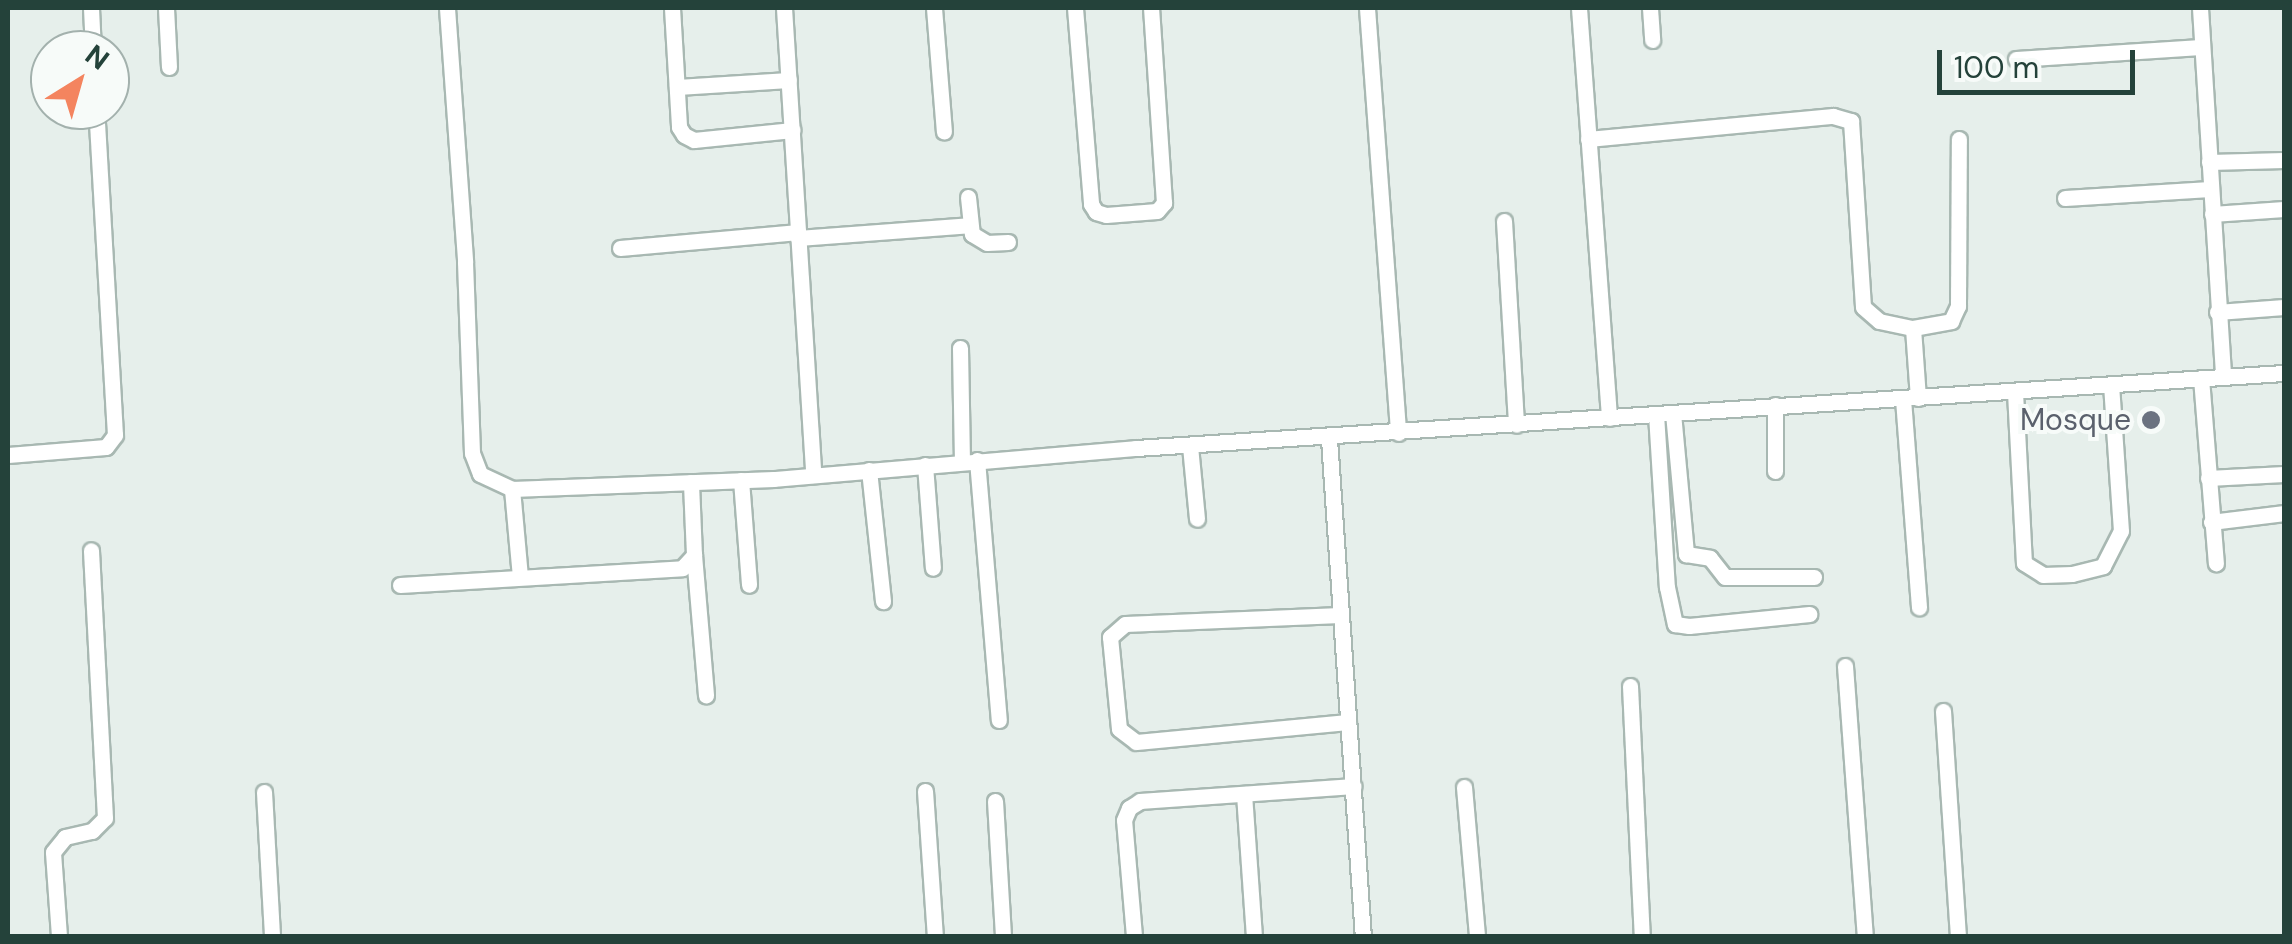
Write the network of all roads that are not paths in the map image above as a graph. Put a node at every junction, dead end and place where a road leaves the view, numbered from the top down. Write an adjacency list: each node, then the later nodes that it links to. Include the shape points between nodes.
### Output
1 (166, 8): 15 (street)
2 (447, 8): 63 (street, via 472,453 480,474)
3 (672, 8): 17 (street)
4 (784, 8): 16 (street)
5 (934, 8): 20 (street)
6 (1074, 8): 7 (street, via 1091,204 1106,215 1157,211 1164,203)
7 (1152, 8)
8 (1367, 8): 50 (street)
9 (1579, 8): 22 (street)
10 (1650, 8): 12 (street)
11 (2200, 8): 13 (street)
12 (1652, 40)
13 (2202, 47): 14 (street); 24 (street)
14 (2016, 59)
15 (169, 67)
16 (789, 80): 17 (street); 19 (street)
17 (676, 88): 19 (street, via 679,126 694,140)
18 (97, 130): 53 (street, via 115,434 106,447)
19 (792, 130): 32 (street)
20 (944, 132)
21 (1959, 138): 37 (street, via 1958,306 1951,321)
22 (1588, 140): 37 (street, via 1834,116 1850,121 1863,307 1879,321); 48 (street)
23 (2284, 160): 24 (street)
24 (2210, 162): 25 (street)
25 (2210, 189): 27 (street); 29 (street)
26 (968, 196): 31 (street)
27 (2065, 198)
28 (2284, 209): 29 (street)
29 (2212, 214): 36 (street)
30 (1504, 221): 49 (street)
31 (969, 225): 32 (street); 33 (street, via 978,240)
32 (798, 235): 34 (street); 59 (street)
33 (1008, 242)
34 (620, 248)
35 (2284, 307): 36 (street)
36 (2217, 312): 40 (street)
37 (1913, 328): 44 (street)
38 (960, 348): 54 (street)
39 (2284, 373): 40 (street)
40 (2222, 376): 41 (street)
41 (2202, 378): 42 (street); 60 (street)
42 (2111, 384): 43 (street); 43 (street, via 2120,532 2103,566 2072,574 2033,574 2024,563)
43 (2015, 392): 44 (street)
44 (1910, 398): 45 (street); 76 (street)
45 (1775, 405): 46 (street); 57 (street)
46 (1673, 413): 47 (street); 72 (street, via 1686,554 1710,558 1724,578)
47 (1656, 414): 48 (street); 77 (street, via 1667,587 1676,624)
48 (1609, 418): 49 (street)
49 (1516, 425): 50 (street)
50 (1398, 433): 51 (street)
51 (1329, 439): 52 (street); 78 (street)
52 (1190, 446): 54 (street); 65 (street)
53 (8, 455)
54 (969, 460): 55 (street); 83 (street)
55 (925, 465): 56 (street); 70 (street)
56 (869, 470): 59 (street); 75 (street)
57 (1775, 471)
58 (2284, 474): 60 (street)
59 (813, 475): 61 (street)
60 (2208, 478): 66 (street)
61 (742, 480): 62 (street); 74 (street)
62 (691, 482): 63 (street); 68 (street)
63 (512, 489): 71 (street)
64 (2284, 513): 66 (street)
65 (1198, 519)
66 (2211, 522): 69 (street)
67 (91, 550): 91 (street, via 105,818 92,832 65,837 54,852)
68 (694, 555): 71 (street, via 682,568); 81 (street)
69 (2216, 563)
70 (933, 568)
71 (520, 577): 73 (street)
72 (1814, 577)
73 (400, 585)
74 (749, 586)
75 (884, 601)
76 (1919, 607)
77 (1809, 614)
78 (1340, 615): 84 (street); 84 (street, via 1126,624 1110,637 1120,729 1136,742)
79 (1845, 666): 100 (street)
80 (1630, 686): 99 (street)
81 (706, 695)
82 (1942, 712): 101 (street)
83 (999, 720)
84 (1348, 722): 85 (street)
85 (1353, 786): 89 (street); 97 (street)
86 (1464, 786): 98 (street)
87 (925, 791): 93 (street)
88 (264, 792): 92 (street)
89 (1244, 794): 95 (street, via 1140,801 1130,808 1124,820); 96 (street)
90 (995, 801): 94 (street)
91 (59, 936)
92 (272, 936)
93 (935, 936)
94 (1003, 936)
95 (1134, 936)
96 (1254, 936)
97 (1363, 936)
98 (1477, 936)
99 (1642, 936)
100 (1865, 936)
101 (1958, 936)

